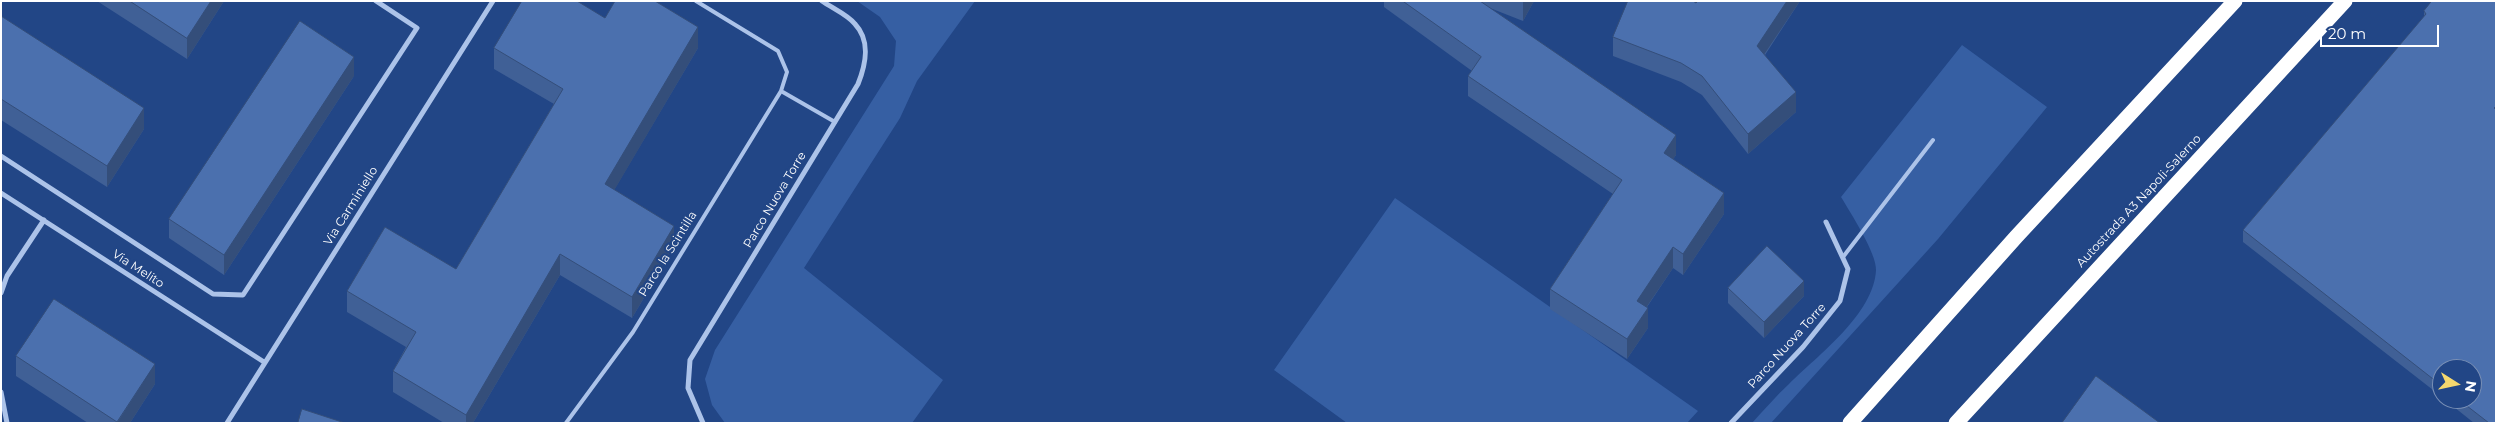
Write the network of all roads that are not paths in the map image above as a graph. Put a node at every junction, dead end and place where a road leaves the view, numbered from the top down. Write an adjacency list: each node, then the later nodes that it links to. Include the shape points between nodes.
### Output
1 (376, 1): 10 (street, via 417,28 243,295 214,294)
2 (493, 1): 16 (street, Via Carminiello)
3 (696, 1): 7 (lane, Parco la Scintilla, via 778,51 787,72)
4 (822, 1): 8 (street, Parco Nuova Torre, via 855,24 866,45 864,68 858,84)
5 (2235, 1): 23 (highway, via 2016,237)
6 (2345, 1): 24 (highway, Autostrada A3 Napoli-Salerno)
7 (781, 91): 8 (lane); 20 (lane, Parco la Scintilla, via 632,332)
8 (835, 122): 21 (street, Parco Nuova Torre, via 690,360 688,388)
9 (1932, 140): 14 (lane)
10 (1, 156)
11 (1, 193): 12 (street, Via Melito)
12 (44, 220): 15 (street, via 7,276); 16 (street, Via Melito)
13 (1826, 222): 14 (street, Parco Nuova Torre)
14 (1843, 257): 22 (street, Parco Nuova Torre, via 1848,269 1840,301 1803,347)
15 (1, 293)
16 (264, 362): 19 (street, Via Carminiello)
17 (1, 392): 18 (street)
18 (8, 423)
19 (227, 423)
20 (566, 423)
21 (703, 423)
22 (1731, 423)
23 (1850, 423)
24 (1956, 423)

